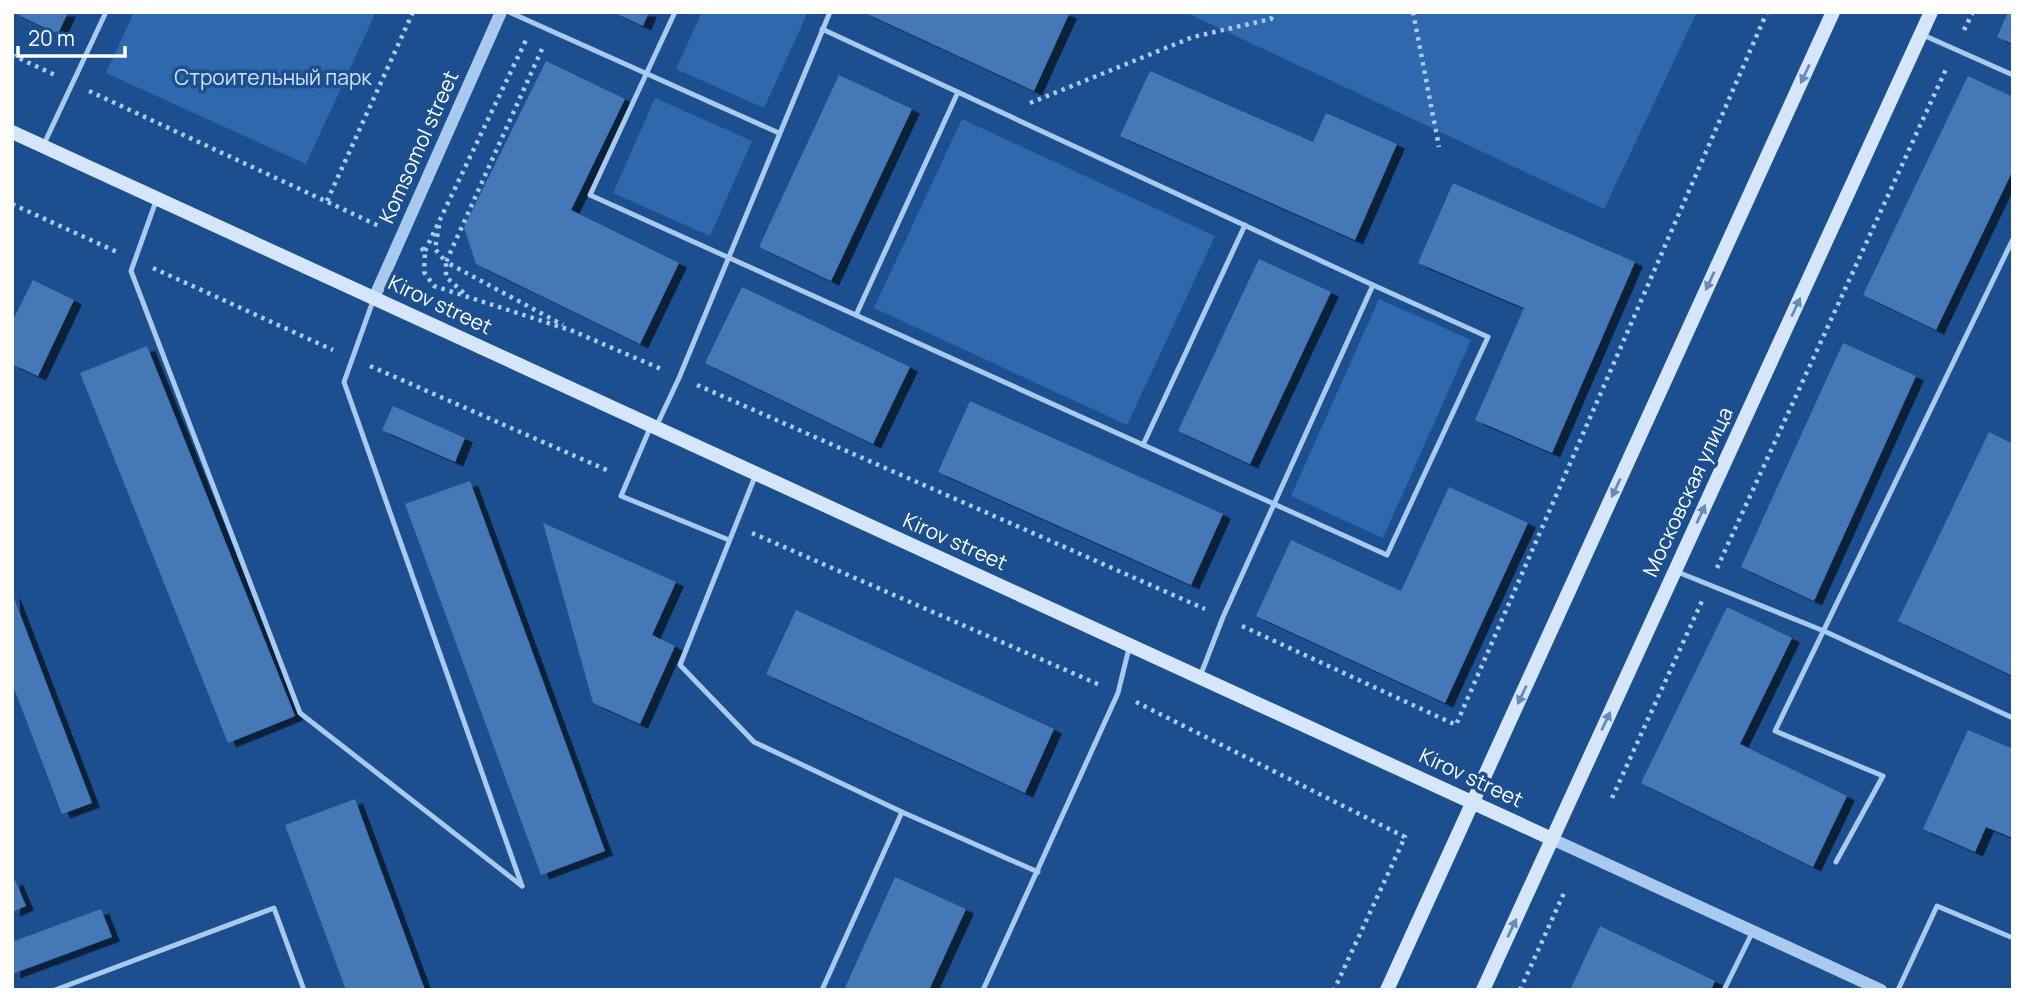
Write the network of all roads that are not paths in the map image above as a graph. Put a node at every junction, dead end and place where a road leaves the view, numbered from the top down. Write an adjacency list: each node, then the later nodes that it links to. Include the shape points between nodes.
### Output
1 (106, 12): 15 (lane)
2 (501, 12): 21 (street, Komsomol street)
3 (509, 12): 10 (lane)
4 (675, 12): 10 (lane)
5 (830, 12): 8 (lane)
6 (1833, 12): 33 (main road, one-way to 33)
7 (1931, 12): 9 (main road, Московская улица)
8 (822, 29): 12 (lane); 14 (lane)
9 (1921, 34): 11 (lane); 28 (main road, Московская улица, one-way to 9)
10 (646, 75): 14 (lane); 19 (lane, via 590,195)
11 (2013, 75)
12 (958, 92): 17 (lane); 22 (lane)
13 (12, 132): 15 (main road, Kirov street)
14 (779, 133): 19 (lane)
15 (43, 146): 16 (main road, Kirov street)
16 (157, 198): 21 (main road, Kirov street); 21 (lane, via 131,271 300,713 522,886 344,382)
17 (1245, 225): 20 (lane); 24 (lane)
18 (2013, 239): 29 (lane)
19 (727, 257): 22 (lane); 23 (lane, via 679,377)
20 (1373, 285): 26 (lane); 26 (lane, via 1488,337 1387,555)
21 (374, 298): 23 (main road, Kirov street)
22 (856, 315): 24 (lane)
23 (654, 426): 25 (main road, Kirov street); 27 (lane, via 621,496)
24 (1143, 445): 26 (lane)
25 (756, 474): 27 (lane); 30 (main road, Kirov street)
26 (1274, 504): 31 (lane)
27 (729, 540): 34 (lane, via 680,665 754,742)
28 (1675, 571): 29 (lane); 35 (main road, Московская улица, one-way to 28)
29 (1824, 631): 32 (lane); 36 (lane, via 1776,731 1882,776)
30 (1130, 645): 31 (main road, Kirov street); 37 (lane, via 1118,693)
31 (1200, 677): 33 (main road, Kirov street)
32 (2013, 718)
33 (1473, 802): 35 (main road, Kirov street); 44 (main road)
34 (902, 812): 37 (lane); 42 (lane)
35 (1552, 839): 38 (street, Kirov street); 45 (main road, Московская улица, one-way to 35)
36 (1836, 862)
37 (1038, 872): 43 (lane)
38 (1753, 931): 46 (lane); 47 (street, Kirov street)
39 (2013, 938): 48 (lane, via 1937,906)
40 (55, 990): 41 (lane, via 274,908)
41 (304, 990)
42 (822, 990)
43 (983, 990)
44 (1387, 990)
45 (1483, 990)
46 (1724, 990)
47 (1881, 990)
48 (1898, 990)

